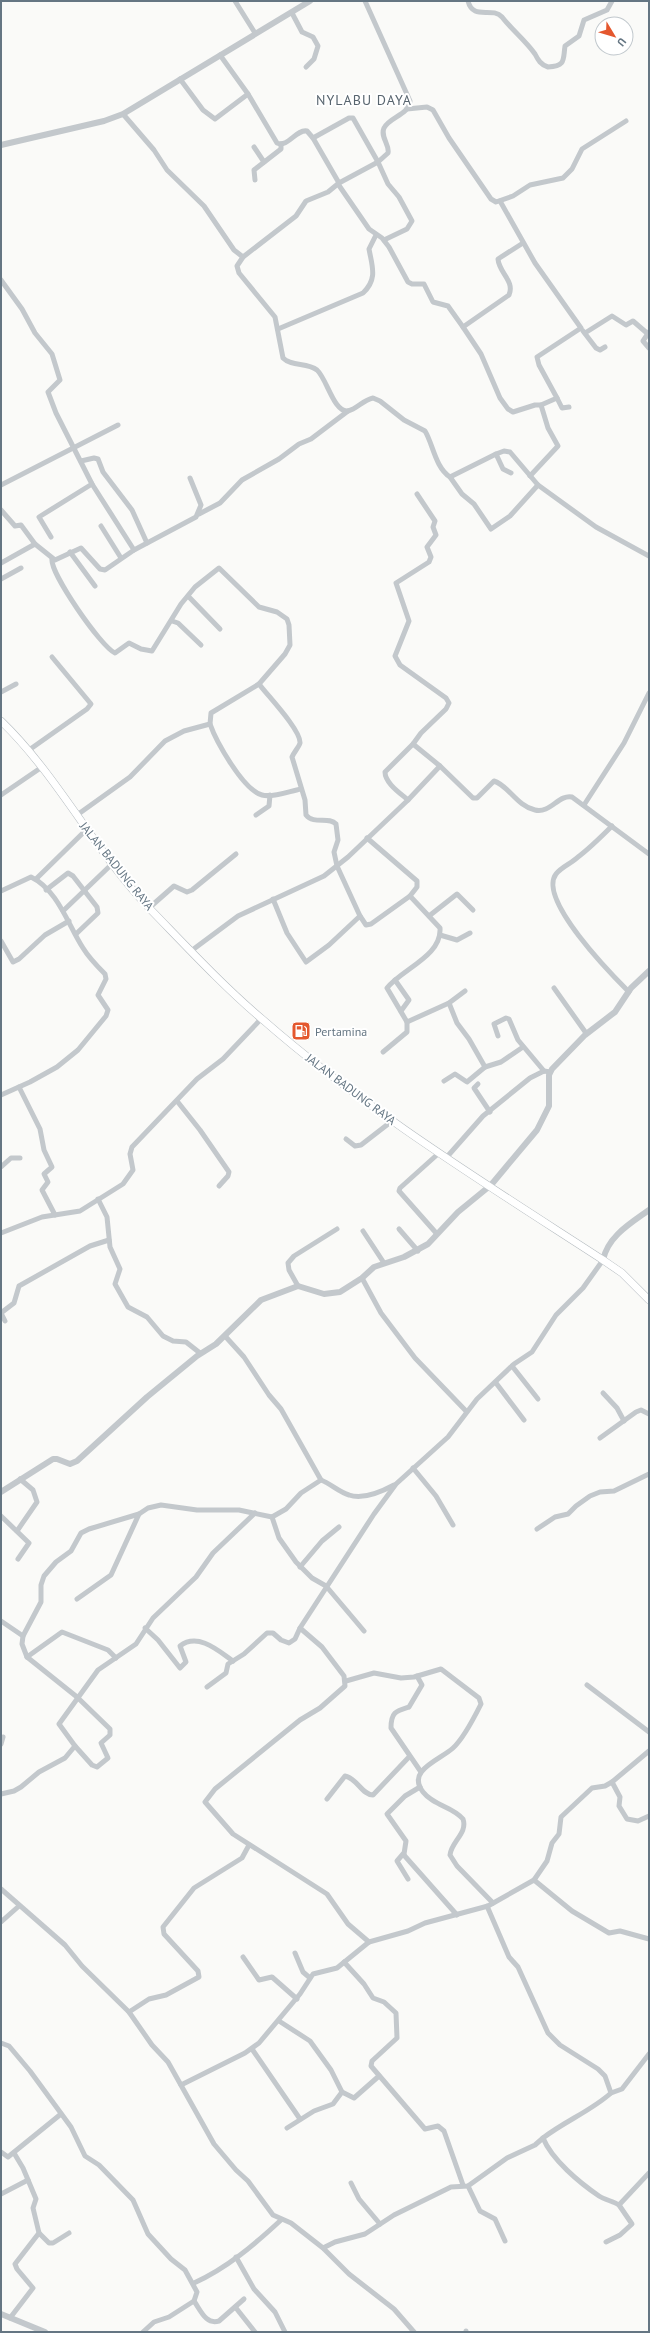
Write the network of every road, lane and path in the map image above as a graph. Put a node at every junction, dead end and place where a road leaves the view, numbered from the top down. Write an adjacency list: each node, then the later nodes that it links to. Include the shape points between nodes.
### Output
1 (235, 1): 7 (street)
2 (310, 1): 6 (street)
3 (365, 1): 12 (street, via 410,101)
4 (468, 1): 5 (street, via 472,9 499,14 517,31 541,64 548,67 563,62 565,46 579,36 584,20 607,10)
5 (612, 1)
6 (292, 13): 7 (street); 9 (street, via 302,32 313,37 318,46 314,59)
7 (255, 33): 8 (street)
8 (220, 55): 10 (street); 11 (street)
9 (306, 67)
10 (180, 79): 11 (street, via 203,110 215,119); 13 (street)
11 (248, 94): 16 (street, via 277,143)
12 (407, 109): 20 (street, via 384,129 383,134 389,150); 23 (street, via 427,107 433,110 491,199)
13 (123, 114): 17 (street, via 104,121); 27 (street, via 170,173 204,206 234,250)
14 (626, 120): 23 (street, via 582,149 572,169 563,178 530,185)
15 (313, 138): 16 (street, via 304,130); 20 (street, via 352,118); 22 (street)
16 (282, 144): 19 (street, via 281,149)
17 (1, 145)
18 (254, 147): 19 (street)
19 (264, 162): 21 (street, via 254,170)
20 (378, 162): 22 (street); 25 (street, via 388,184 399,197 413,222 407,229)
21 (255, 180)
22 (338, 183): 24 (street, via 354,210); 27 (street, via 328,192 306,201 293,218)
23 (500, 202): 26 (street)
24 (376, 235): 25 (street); 30 (street, via 369,249 374,270 368,289)
25 (384, 240): 29 (street, via 399,262 408,282 424,284 433,302 448,306)
26 (523, 243): 29 (street, via 498,258 498,264 512,288 509,295); 31 (street)
27 (243, 257): 30 (street, via 237,266 239,272 275,317)
28 (1, 280): 40 (street, via 56,363 60,380 48,392)
29 (463, 327): 36 (street, via 481,354 500,398 508,409 513,412)
30 (278, 328): 38 (street, via 283,358 286,361 308,365 318,371 326,381 336,405)
31 (583, 331): 32 (street, via 612,316 626,325 633,321); 33 (street, via 596,348 600,350); 35 (street, via 537,358)
32 (648, 333): 34 (street, via 643,341)
33 (605, 347)
34 (649, 348)
35 (557, 398): 36 (street); 37 (street, via 562,408)
36 (541, 404): 44 (street, via 548,428 558,446)
37 (569, 407)
38 (348, 411): 45 (street, via 373,398 404,420 422,428); 52 (street, via 279,460 242,480 220,503)
39 (118, 425): 40 (street)
40 (74, 446): 42 (street); 48 (street)
41 (496, 454): 43 (street, via 503,469); 44 (street, via 510,452); 45 (street)
42 (81, 461): 47 (street); 55 (street, via 98,459 103,472 132,510)
43 (511, 473)
44 (530, 476): 49 (street)
45 (450, 477): 49 (street, via 462,494 471,500 491,529 510,516)
46 (190, 478): 52 (street, via 201,505)
47 (92, 484): 54 (street, via 39,518); 57 (street)
48 (1, 485)
49 (538, 485): 59 (street, via 596,526)
50 (417, 494): 77 (street, via 435,521 433,527 436,535 427,547 431,557 429,562 396,583 409,627 395,656 400,665 446,698 449,703)
51 (1, 511): 56 (street, via 15,526 20,525)
52 (199, 514): 55 (street)
53 (101, 526): 60 (street)
54 (52, 537)
55 (148, 543): 57 (street)
56 (35, 544): 61 (street); 62 (street)
57 (134, 550): 60 (street)
58 (70, 552): 60 (street, via 81,548 103,571); 61 (street); 65 (street)
59 (649, 556)
60 (121, 558)
61 (52, 559): 67 (street, via 53,571 84,618 112,652 118,653 127,644 132,643 141,650 152,651)
62 (1, 563)
63 (21, 568): 64 (street)
64 (1, 579)
65 (95, 586)
66 (188, 596): 67 (street); 68 (street); 72 (street, via 195,587 221,568 259,607 277,612 287,619 290,646)
67 (172, 621): 69 (street, via 178,623)
68 (220, 629)
69 (201, 645)
70 (52, 657): 78 (street, via 90,704)
71 (16, 684): 73 (street)
72 (259, 684): 76 (street, via 211,713); 81 (street, via 290,722 300,740 292,756)
73 (1, 692)
74 (649, 693): 85 (street, via 624,743)
75 (1, 721): 78 (main road, JALAN BADUNG RAYA)
76 (210, 724): 83 (street, via 214,736 234,768 257,793); 86 (street, via 184,731 165,741 130,776)
77 (413, 744): 79 (street); 84 (street, via 386,769 384,774 393,787)
78 (29, 750): 80 (main road, JALAN BADUNG RAYA)
79 (440, 766): 84 (street); 85 (street, via 473,798 477,798 494,781 519,802 535,810 544,810 568,796)
80 (42, 767): 82 (street); 86 (main road, JALAN BADUNG RAYA)
81 (301, 789): 83 (street); 94 (street, via 305,800 304,811 308,818 336,824 338,840 334,852)
82 (1, 795)
83 (270, 795): 87 (street, via 269,806)
84 (408, 800): 90 (street)
85 (584, 805): 88 (street)
86 (77, 815): 89 (main road, JALAN BADUNG RAYA)
87 (256, 815)
88 (612, 826): 92 (street); 116 (street, via 580,856 556,873 553,886 567,919 582,942)
89 (87, 829): 93 (main road, JALAN BADUNG RAYA); 95 (street)
90 (368, 838): 94 (street); 99 (street, via 417,881 417,887)
91 (236, 854): 101 (street, via 192,890 187,892 174,886)
92 (649, 854)
93 (113, 863): 98 (street); 101 (main road, JALAN BADUNG RAYA)
94 (337, 866): 100 (street, via 324,876); 104 (street)
95 (36, 879): 96 (street); 97 (street, via 25,878)
96 (46, 890): 98 (street, via 68,873); 103 (street)
97 (1, 891)
98 (85, 892): 103 (street); 108 (street, via 98,913)
99 (410, 896): 104 (street, via 371,924 366,925); 105 (street)
100 (273, 899): 104 (street, via 287,933 306,962); 111 (street, via 238,916)
101 (150, 908): 111 (main road, JALAN BADUNG RAYA)
102 (473, 910): 105 (street, via 457,894)
103 (63, 911): 106 (street)
104 (360, 916)
105 (429, 916): 109 (street, via 439,925)
106 (68, 921): 108 (street); 110 (street, via 45,935 13,962)
107 (470, 933): 109 (street, via 457,940)
108 (76, 934): 129 (street, via 85,952 106,977 98,995 108,1007 106,1016 69,1058)
109 (440, 935): 113 (street, via 425,957)
110 (1, 941)
111 (191, 951): 119 (main road, JALAN BADUNG RAYA)
112 (649, 971): 116 (street)
113 (395, 980): 118 (street, via 388,990); 118 (street, via 409,1000)
114 (554, 988): 121 (street)
115 (465, 991): 117 (street)
116 (629, 992): 121 (street, via 615,1012)
117 (449, 1003): 120 (street); 125 (street, via 456,1023 469,1039)
118 (401, 1011): 120 (street)
119 (261, 1019): 131 (street, via 223,1060 197,1079); 133 (main road, JALAN BADUNG RAYA)
120 (407, 1022): 124 (street, via 407,1032)
121 (586, 1033): 126 (street)
122 (498, 1036): 123 (street, via 494,1024 509,1019)
123 (523, 1047): 125 (street, via 501,1062); 126 (street)
124 (383, 1052)
125 (485, 1067): 127 (street, via 467,1082 455,1074)
126 (547, 1072): 132 (street, via 530,1078); 139 (street, via 549,1106 545,1118)
127 (444, 1081)
128 (478, 1084): 132 (street, via 474,1088)
129 (19, 1087): 130 (street); 143 (street, via 40,1129 44,1150 52,1167 44,1174 47,1183 42,1190)
130 (1, 1095)
131 (177, 1101): 140 (street, via 229,1172); 141 (street, via 132,1147 130,1154 133,1170 130,1176 123,1184)
132 (490, 1112): 137 (street, via 480,1118)
133 (392, 1121): 134 (street, via 361,1145 355,1146); 135 (main road, JALAN BADUNG RAYA)
134 (346, 1140)
135 (439, 1153): 137 (main road, JALAN BADUNG RAYA); 148 (street, via 399,1191)
136 (20, 1158): 138 (street, via 11,1158)
137 (446, 1158): 139 (main road, JALAN BADUNG RAYA)
138 (1, 1167)
139 (491, 1185): 148 (street, via 458,1212); 151 (main road, JALAN BADUNG RAYA)
140 (219, 1186)
141 (98, 1199): 143 (street, via 80,1211); 149 (street, via 107,1217)
142 (649, 1210): 151 (street, via 615,1237 608,1246)
143 (55, 1215): 147 (street)
144 (337, 1229): 154 (street, via 294,1256 288,1263)
145 (399, 1229): 150 (street)
146 (363, 1231): 152 (street)
147 (1, 1233)
148 (437, 1234): 150 (street)
149 (109, 1240): 156 (street, via 90,1246 19,1286 14,1304 1,1313); 158 (street, via 121,1272 115,1284 128,1307 147,1317 163,1336 173,1341 186,1342)
150 (418, 1251): 152 (street)
151 (603, 1260): 155 (main road, JALAN BADUNG RAYA, via 622,1273); 159 (street, via 583,1288 556,1315 532,1352)
152 (384, 1262): 153 (street, via 369,1270)
153 (362, 1278): 154 (street, via 336,1293 324,1294); 163 (street, via 382,1313 415,1358)
154 (298, 1286): 157 (street, via 261,1300)
155 (649, 1300)
156 (5, 1321)
157 (225, 1336): 158 (street); 171 (street, via 244,1357 281,1409)
158 (200, 1353): 170 (street, via 77,1461 70,1464 53,1459)
159 (512, 1366): 160 (street); 162 (street)
160 (496, 1382): 163 (street); 165 (street)
161 (603, 1393): 166 (street, via 617,1408)
162 (538, 1399)
163 (466, 1411): 168 (street, via 448,1437)
164 (649, 1414): 166 (street, via 641,1410)
165 (524, 1420)
166 (624, 1421): 167 (street)
167 (600, 1438)
168 (413, 1468): 172 (street); 178 (street, via 436,1496)
169 (649, 1474): 180 (street, via 614,1491 590,1496 568,1514 556,1517)
170 (20, 1479): 173 (street); 181 (street, via 33,1490 37,1502)
171 (321, 1480): 172 (street, via 356,1497 376,1494); 177 (street, via 301,1493 286,1509)
172 (396, 1484): 184 (street)
173 (1, 1492)
174 (254, 1513): 175 (street, via 161,1505); 177 (street); 187 (street, via 213,1553 196,1577)
175 (139, 1514): 185 (street, via 111,1575); 190 (street, via 81,1533 72,1551 56,1562 44,1576 41,1602)
176 (1, 1516): 181 (street)
177 (272, 1517): 183 (street, via 279,1538)
178 (453, 1525)
179 (339, 1527): 183 (street, via 322,1541)
180 (537, 1529)
181 (16, 1531): 182 (street, via 29,1543)
182 (18, 1559)
183 (300, 1567): 184 (street)
184 (326, 1586): 188 (street); 189 (street)
185 (77, 1599)
186 (1, 1621): 190 (street)
187 (145, 1628): 192 (street, via 136,1644); 193 (street, via 180,1668 186,1662 180,1646 194,1641 215,1648)
188 (300, 1628): 193 (street, via 295,1639 289,1643 273,1633 267,1633); 195 (street, via 322,1647)
189 (364, 1631)
190 (23, 1636): 191 (street, via 22,1644)
191 (27, 1657): 192 (street, via 62,1632 110,1651); 198 (street)
192 (116, 1658): 198 (street, via 98,1670)
193 (233, 1661): 197 (street, via 228,1664 227,1672)
194 (418, 1676): 195 (street, via 401,1678 374,1673); 204 (street, via 422,1685 414,1702 409,1707 398,1710 391,1722 391,1728); 205 (street, via 441,1669 474,1694 481,1704 452,1748)
195 (346, 1681): 211 (street, via 342,1691 300,1720 207,1797 206,1806 228,1829)
196 (587, 1685): 199 (street)
197 (207, 1687)
198 (77, 1697): 202 (street, via 59,1724); 202 (street, via 111,1732 101,1743 108,1758 97,1767 92,1765)
199 (649, 1732)
200 (3, 1737): 201 (street)
201 (1, 1744)
202 (75, 1746): 208 (street, via 65,1758 39,1772 21,1787)
203 (649, 1751): 206 (street)
204 (409, 1757): 205 (street); 209 (street, via 373,1795 346,1776)
205 (421, 1772): 207 (street, via 418,1778)
206 (612, 1782): 210 (street, via 620,1797 619,1806 627,1819 638,1821); 214 (street, via 592,1788 560,1817 559,1834 552,1843 547,1861)
207 (420, 1787): 212 (street, via 405,1796 387,1814 406,1840); 216 (street, via 431,1800 463,1819 462,1832 450,1855 457,1866)
208 (1, 1794)
209 (327, 1799)
210 (649, 1816)
211 (249, 1845): 222 (street, via 327,1894 348,1924); 228 (street, via 242,1858 194,1888 163,1927 164,1934 198,1971 199,1977 166,1995 149,1999)
212 (404, 1854): 213 (street, via 397,1861); 219 (street)
213 (408, 1879)
214 (534, 1880): 216 (street); 221 (street, via 572,1911 609,1933 620,1931)
215 (1, 1889): 217 (street)
216 (493, 1903): 218 (street)
217 (19, 1906): 220 (street); 228 (street, via 65,1945 82,1966)
218 (486, 1906): 219 (street); 236 (street, via 548,2033 598,2069 605,2076)
219 (457, 1914): 222 (street)
220 (1, 1922)
221 (649, 1939)
222 (369, 1942): 225 (street)
223 (295, 1953): 226 (street, via 303,1972)
224 (243, 1957): 227 (street, via 259,1980 272,1977)
225 (344, 1962): 226 (street, via 337,1968 320,1972); 233 (street, via 373,1998 384,2002 396,2013 397,2038 371,2063)
226 (310, 1978): 227 (street)
227 (297, 1999): 229 (street)
228 (129, 2012): 234 (street, via 152,2045 168,2062)
229 (279, 2022): 231 (street); 235 (street, via 310,2041 331,2070)
230 (1, 2043): 237 (street, via 9,2046)
231 (252, 2049): 234 (street); 238 (street)
232 (649, 2054): 236 (street, via 622,2089)
233 (379, 2076): 235 (street, via 354,2098); 246 (street, via 425,2129 438,2126 444,2130)
234 (181, 2086): 249 (street, via 214,2144 248,2181 269,2210)
235 (342, 2092): 238 (street, via 332,2104)
236 (611, 2093): 240 (street, via 591,2109)
237 (61, 2114): 242 (street); 257 (street, via 74,2132 85,2156 99,2165 133,2200 150,2237 185,2270)
238 (300, 2119): 239 (street)
239 (287, 2128)
240 (544, 2138): 246 (street); 248 (street, via 560,2164 600,2196)
241 (1, 2152): 242 (street, via 6,2157)
242 (14, 2153): 244 (street)
243 (649, 2174): 248 (street)
244 (28, 2180): 247 (street); 251 (street, via 36,2199 33,2208)
245 (351, 2183): 250 (street, via 359,2199)
246 (466, 2185): 250 (street, via 451,2187); 253 (street, via 480,2211 491,2216 499,2224)
247 (1, 2194)
248 (619, 2205): 254 (street, via 632,2224 620,2235)
249 (281, 2220): 255 (street, via 291,2222); 256 (street, via 259,2241)
250 (380, 2224): 255 (street, via 366,2234)
251 (39, 2233): 252 (street, via 49,2243); 262 (street, via 15,2264 33,2288)
252 (68, 2233)
253 (505, 2241)
254 (606, 2242)
255 (323, 2248): 267 (street, via 349,2274 394,2309)
256 (236, 2257): 257 (street, via 216,2273); 266 (street, via 254,2289 275,2312)
257 (194, 2283): 259 (street, via 197,2292)
258 (244, 2299): 260 (street)
259 (194, 2301): 260 (street, via 210,2322 219,2321); 264 (street, via 169,2317 151,2324)
260 (236, 2308): 265 (street)
261 (1, 2314): 262 (street)
262 (10, 2318): 263 (street)
263 (45, 2332)
264 (143, 2332)
265 (255, 2332)
266 (286, 2332)
267 (414, 2332)

